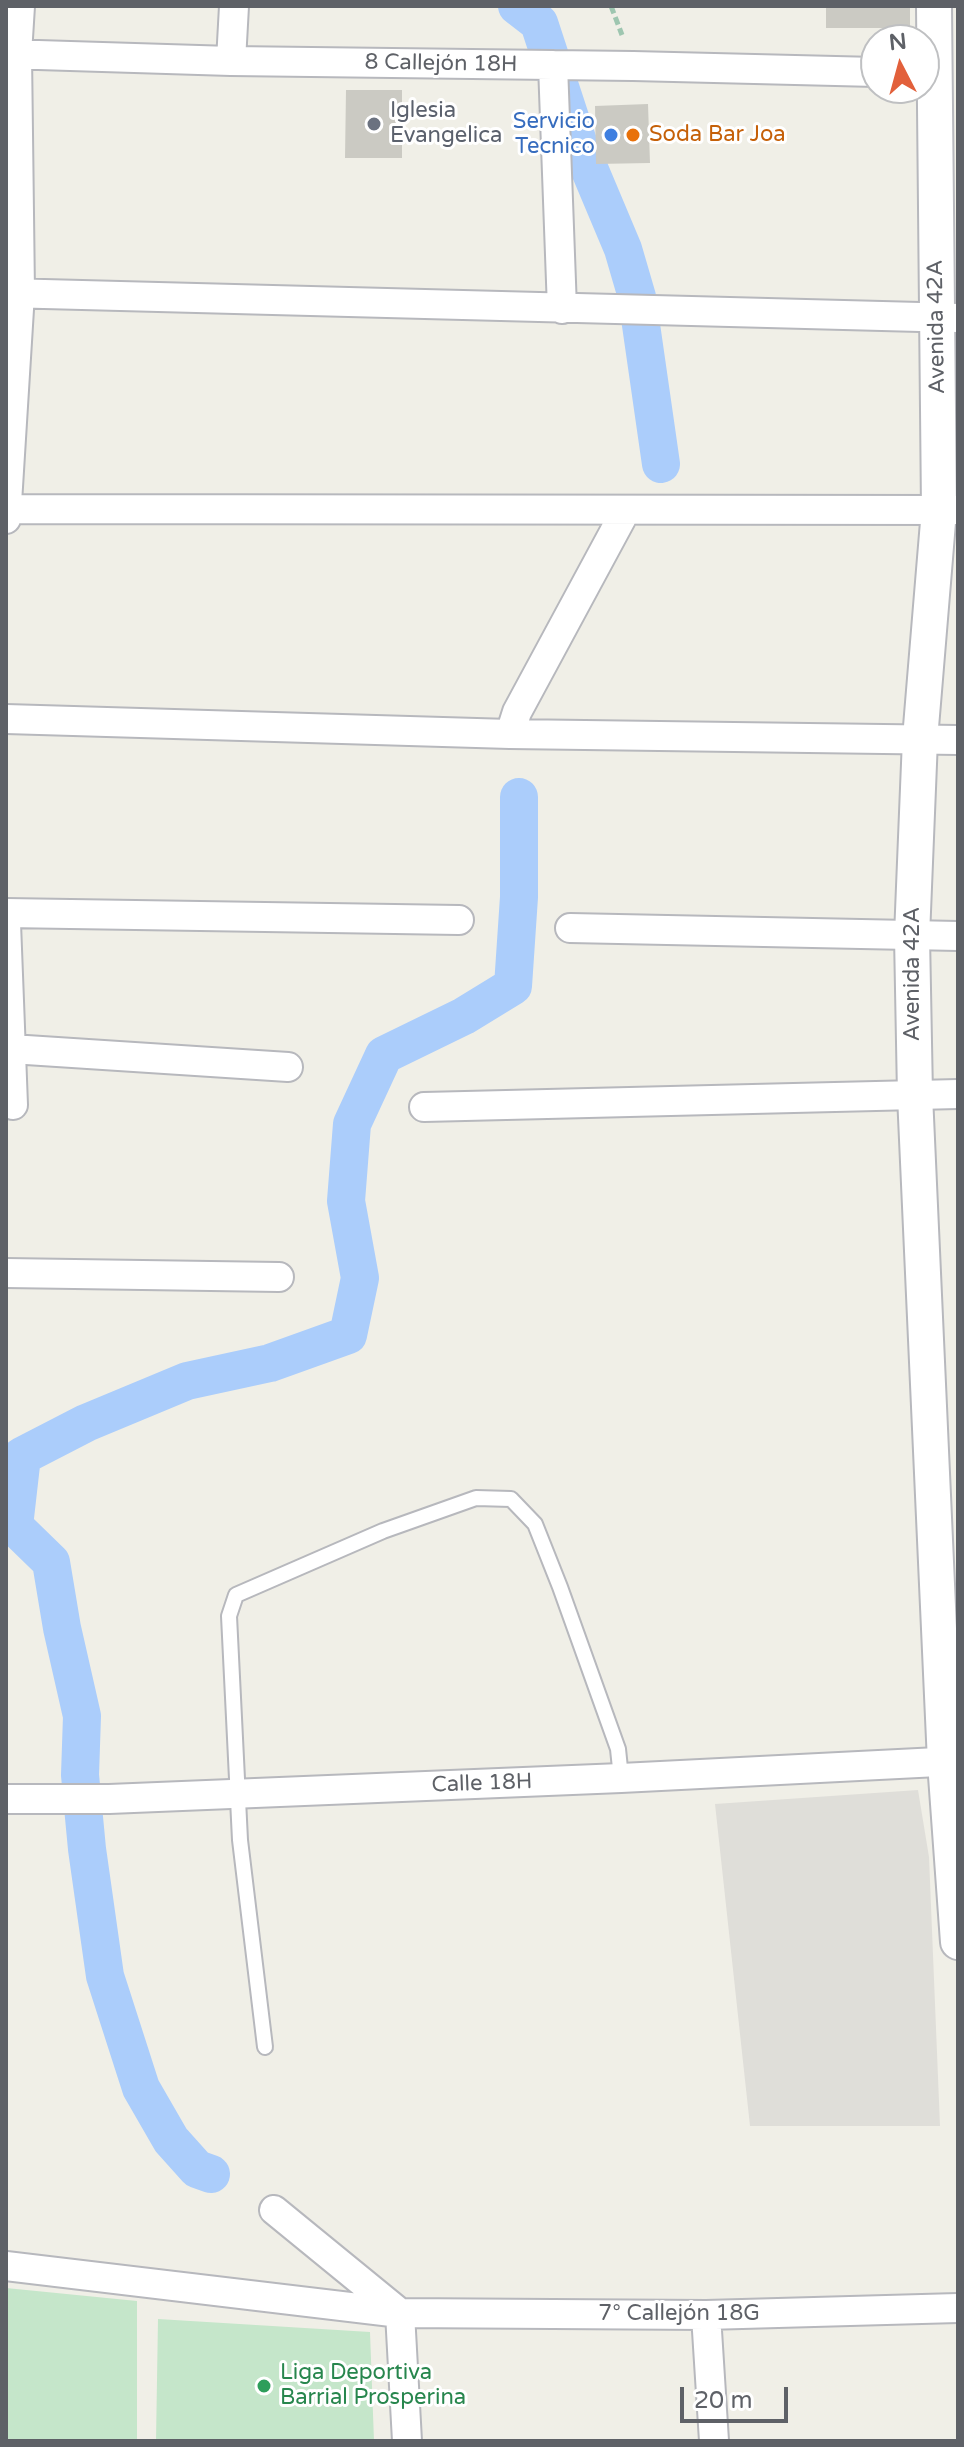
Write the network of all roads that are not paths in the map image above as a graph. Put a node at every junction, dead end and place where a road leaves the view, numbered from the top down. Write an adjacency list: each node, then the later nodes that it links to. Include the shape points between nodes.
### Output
1 (20, 6): 3 (street)
2 (234, 6): 4 (street)
3 (12, 54): 4 (street, 8 Callejón 18H); 8 (street)
4 (231, 61): 5 (street, 8 Callejón 18H)
5 (553, 65): 6 (street, 8 Callejón 18H); 9 (street)
6 (860, 72)
7 (940, 104): 10 (street, Avenida 42A)
8 (13, 293): 9 (street); 11 (street)
9 (562, 309): 10 (street)
10 (947, 319): 13 (street, Avenida 42A)
11 (6, 509): 12 (street); 14 (street)
12 (626, 510): 13 (street); 16 (street)
13 (949, 510): 17 (street, Avenida 42A)
14 (6, 519)
15 (6, 719): 16 (street)
16 (510, 734): 17 (street)
17 (920, 739): 18 (street); 23 (street, Avenida 42A)
18 (958, 740)
19 (6, 913): 20 (street)
20 (459, 920)
21 (6, 923): 25 (street)
22 (570, 928): 23 (street)
23 (912, 936): 24 (street); 28 (street, Avenida 42A)
24 (958, 936)
25 (11, 1049): 26 (street); 29 (street)
26 (288, 1067)
27 (958, 1094): 28 (street)
28 (915, 1095): 30 (street); 33 (street, Avenida 42A)
29 (13, 1105)
30 (424, 1107)
31 (6, 1273): 32 (street)
32 (279, 1277)
33 (952, 1761): 34 (street, Calle 18H); 37 (street, Avenida 42A)
34 (621, 1778): 35 (street, Calle 18H); 35 (lane, via 618,1749 535,1524 511,1499 476,1498 383,1531 236,1595 229,1616)
35 (239, 1793): 36 (street, Calle 18H); 38 (lane)
36 (6, 1799)
37 (958, 1942)
38 (265, 2047)
39 (274, 2210): 42 (street)
40 (6, 2266): 42 (street)
41 (958, 2308): 43 (street, 7° Callejón 18G)
42 (400, 2313): 43 (street, 7° Callejón 18G); 44 (street)
43 (706, 2315): 45 (street)
44 (407, 2441)
45 (714, 2441)

